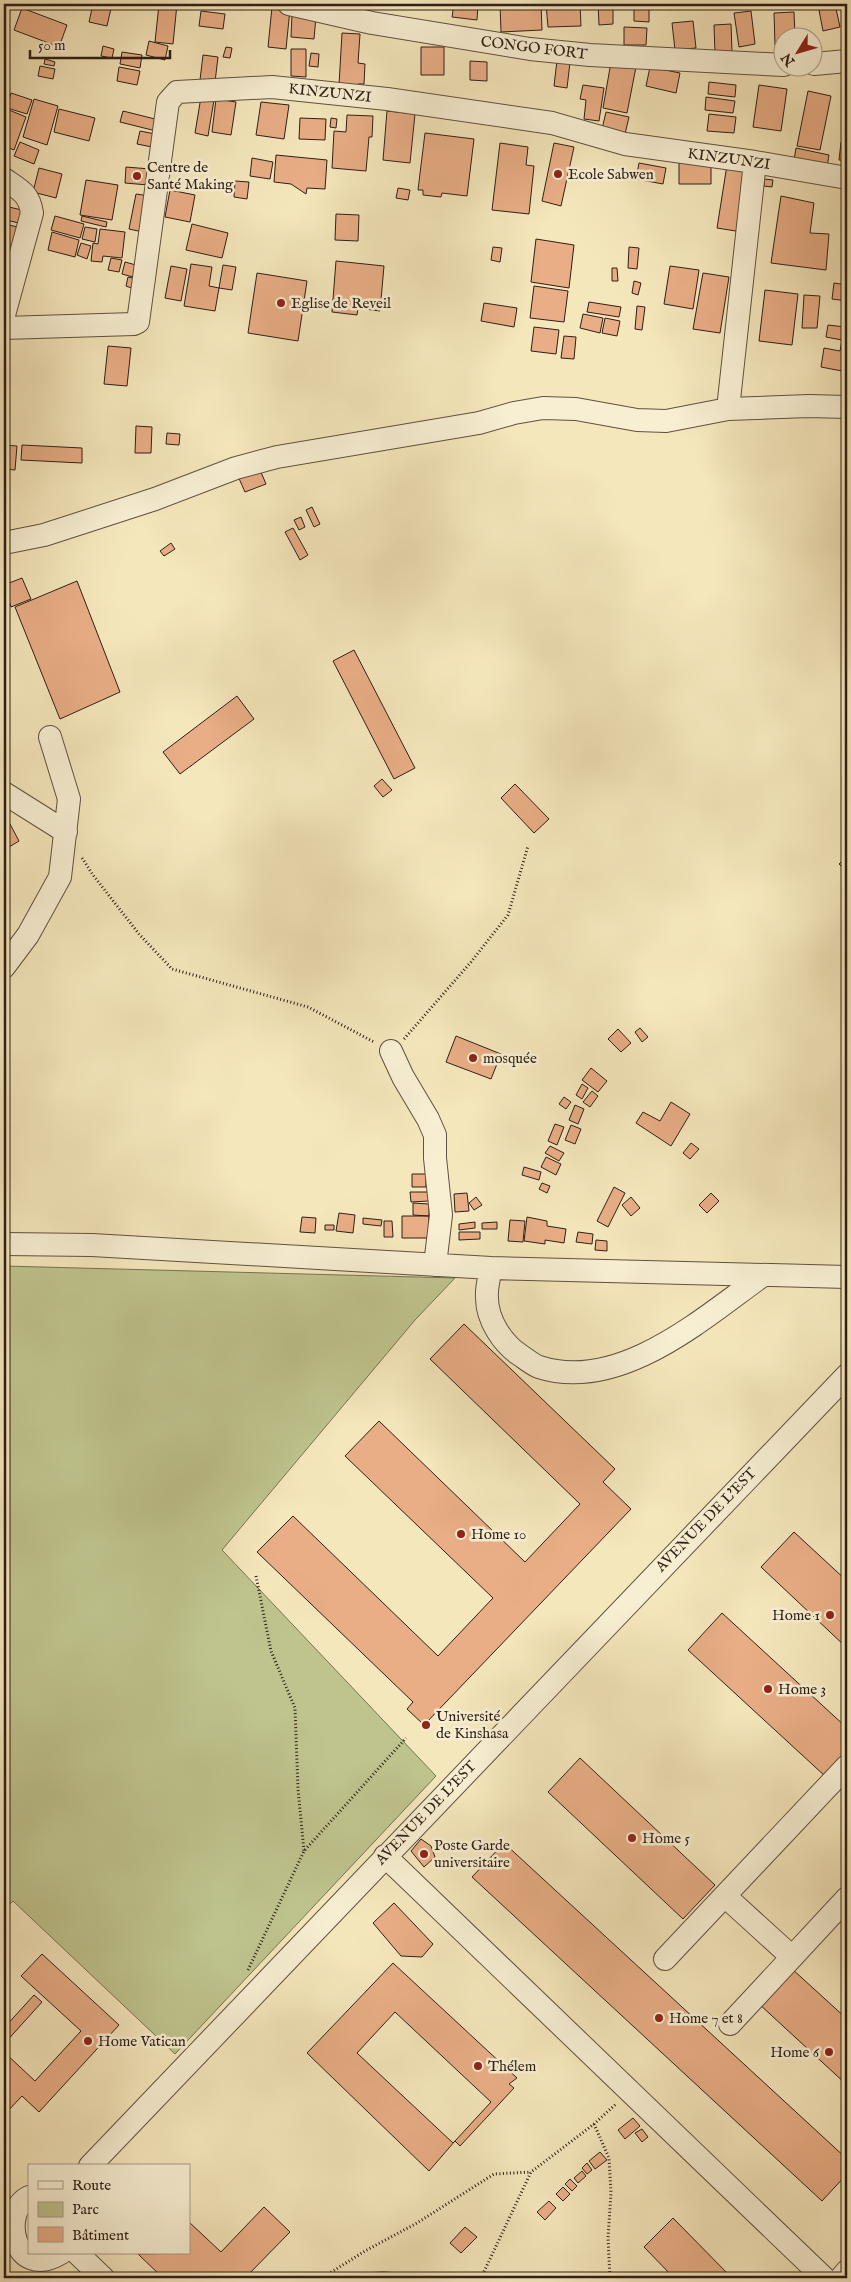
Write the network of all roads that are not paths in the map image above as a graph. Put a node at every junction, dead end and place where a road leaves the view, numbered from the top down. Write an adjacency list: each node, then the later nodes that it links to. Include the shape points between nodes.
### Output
1 (289, 4): 4 (street, CONGO FORT, via 372,23 530,49)
2 (847, 61): 3 (street)
3 (824, 63)
4 (774, 64)
5 (755, 162): 6 (street, KINZUNZI); 9 (street, KINZUNZI, via 625,144 552,123 387,99 272,87 177,92 168,102 138,322); 11 (street)
6 (847, 178)
7 (4, 180): 8 (street, via 24,193 30,201 32,213)
8 (4, 315)
9 (4, 328)
10 (847, 407): 11 (street)
11 (728, 409): 12 (street, via 666,421 637,420 576,409 543,408 514,413 479,423 277,457 236,468 155,499 44,535)
12 (4, 543)
13 (50, 737): 15 (street, via 69,799)
14 (4, 793): 15 (street)
15 (66, 832): 16 (street, via 60,877 28,935)
16 (4, 967)
17 (391, 1051): 19 (street, via 435,1135 441,1215)
18 (4, 1244): 19 (street, via 92,1244)
19 (435, 1266): 20 (street)
20 (491, 1268): 21 (street); 21 (street, via 486,1299 495,1327 510,1349 538,1367 570,1373 605,1369 661,1346)
21 (762, 1276): 22 (street)
22 (847, 1277)
23 (847, 1375): 25 (street, AVENUE DE L'EST)
24 (847, 1766): 26 (street)
25 (386, 1856): 31 (street, AVENUE DE L'EST); 39 (street)
26 (725, 1896): 28 (street); 29 (street)
27 (847, 1898): 28 (street)
28 (792, 1957): 30 (street)
29 (665, 1959)
30 (730, 2024)
31 (92, 2164)
32 (28, 2197): 33 (street, via 12,2207)
33 (5, 2221): 36 (street)
34 (60, 2254): 36 (street, via 39,2262)
35 (78, 2254): 38 (street)
36 (10, 2262)
37 (847, 2271): 40 (street)
38 (103, 2278)
39 (824, 2278)
40 (840, 2278)

